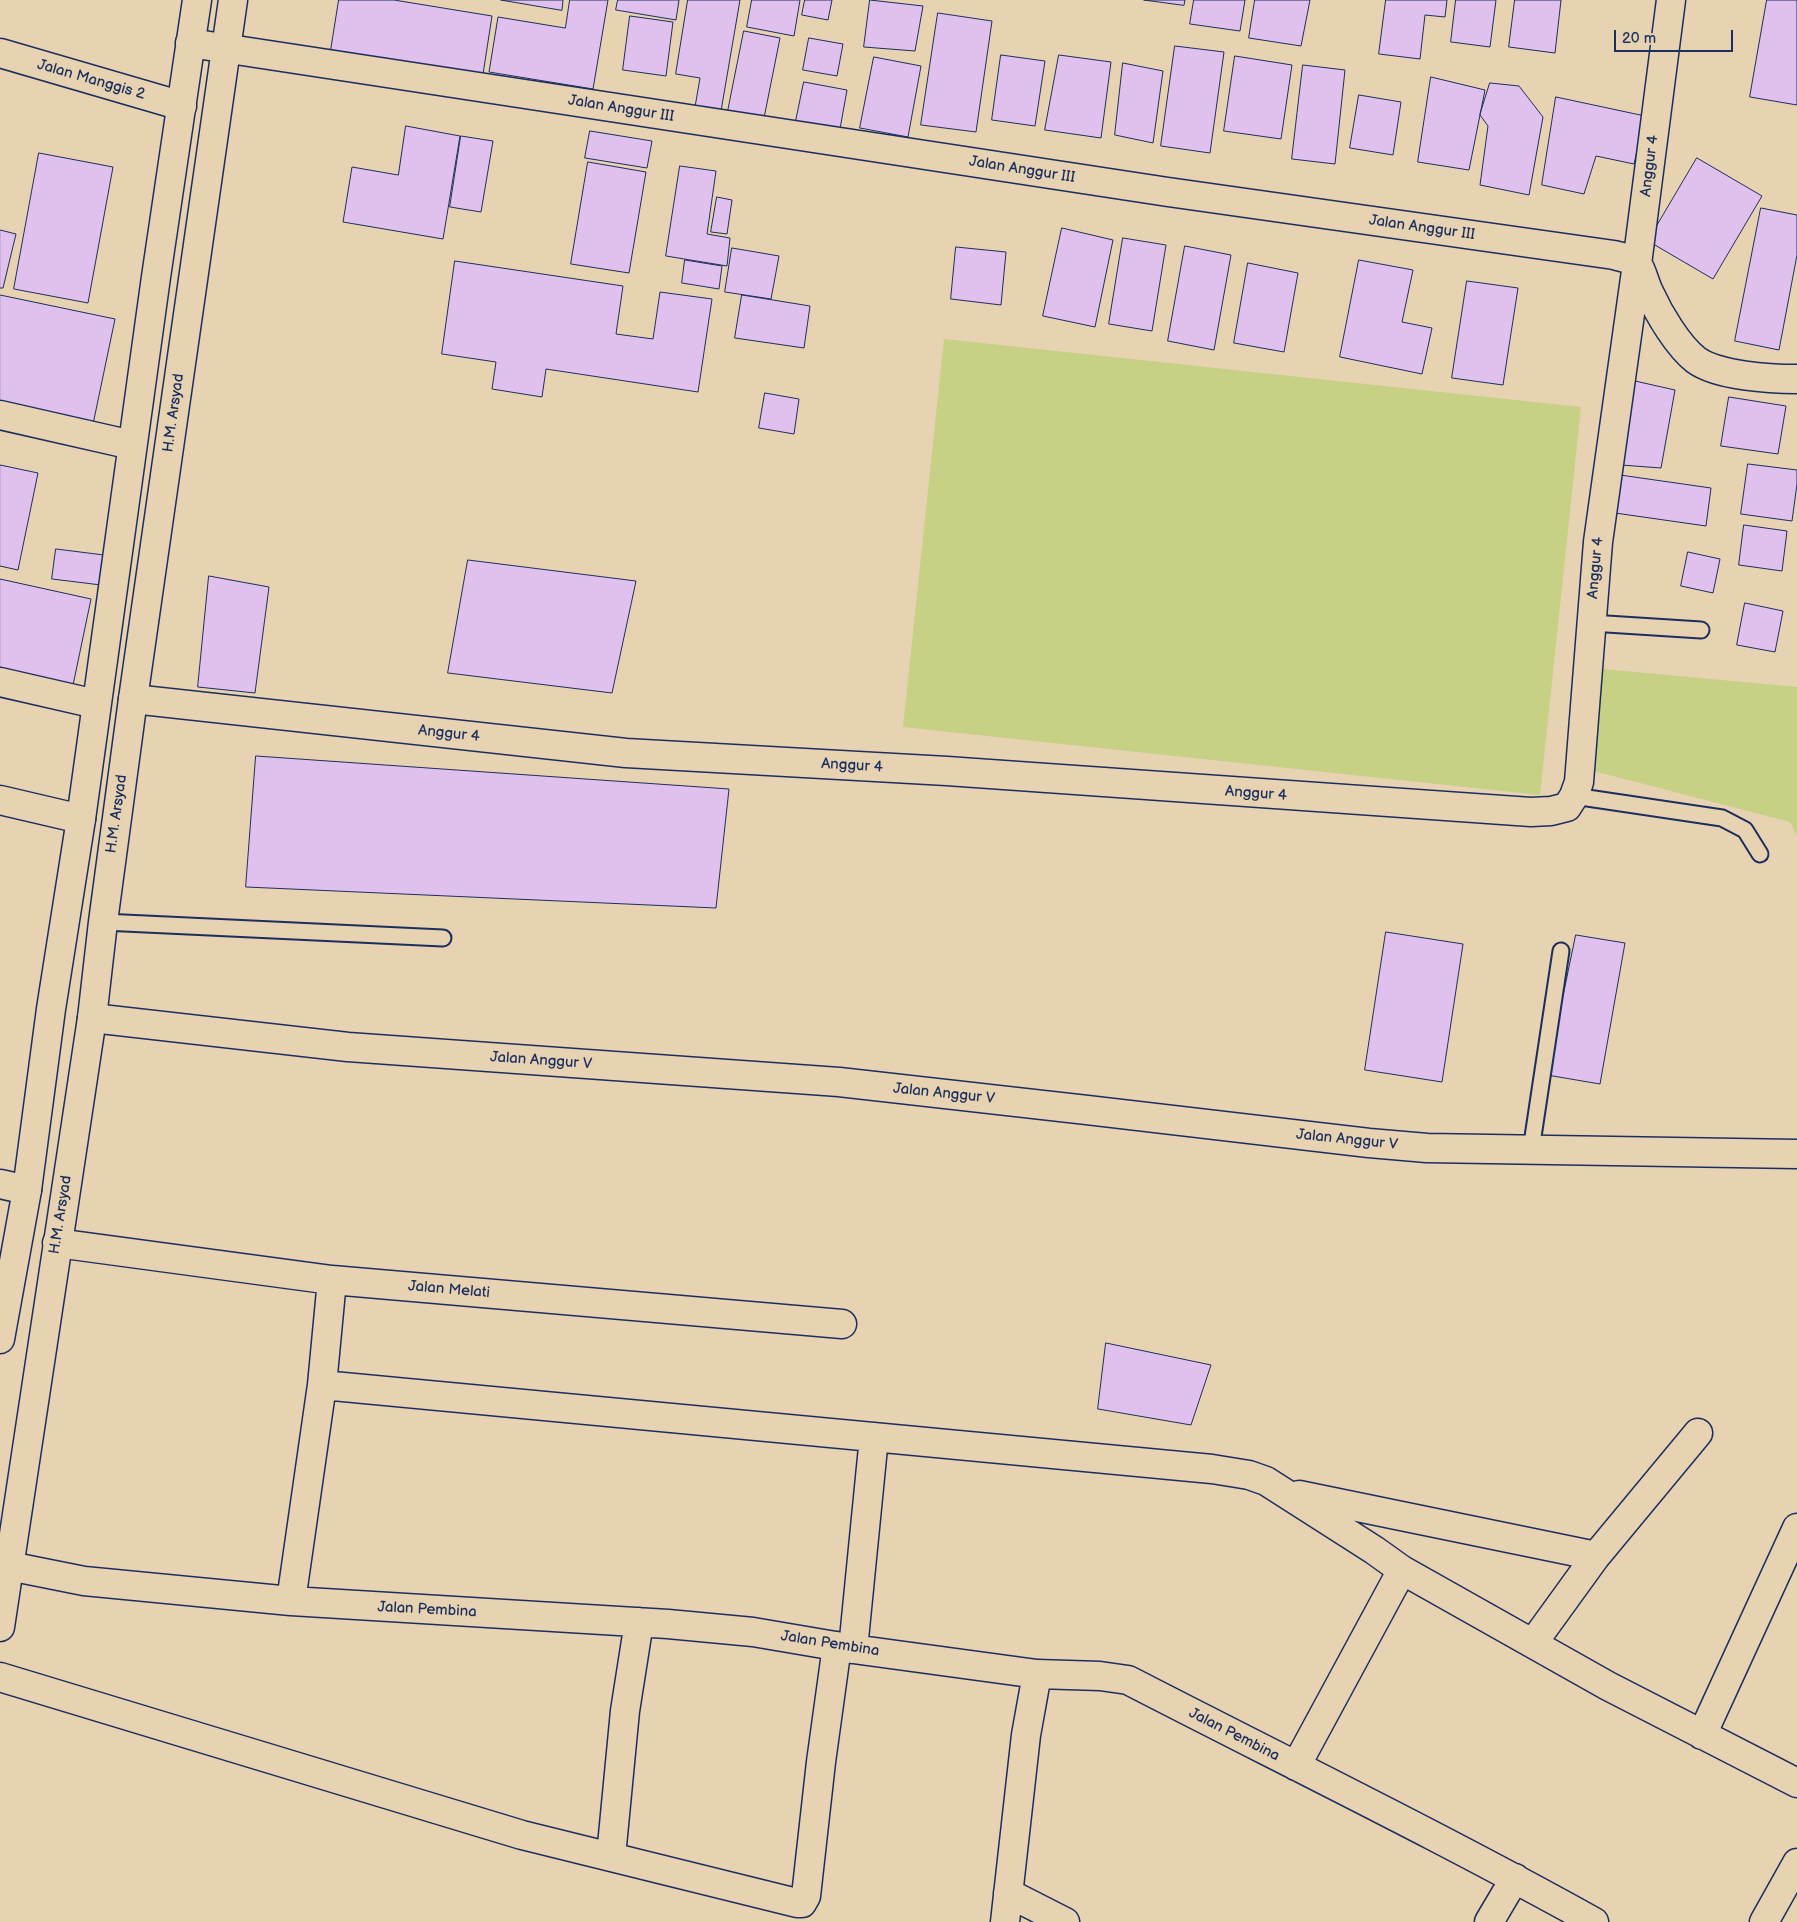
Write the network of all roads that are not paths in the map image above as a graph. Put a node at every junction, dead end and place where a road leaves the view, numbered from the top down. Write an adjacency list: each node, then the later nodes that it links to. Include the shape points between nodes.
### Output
1 (197, 0): 4 (street)
2 (232, 0): 5 (street, H.M. Arsyad)
3 (1671, 0): 8 (street, Anggur 4)
4 (190, 43): 5 (street, Jalan Anggur III); 7 (street)
5 (225, 48): 8 (street, Jalan Anggur III, via 1168,192 1614,255); 15 (street, H.M. Arsyad)
6 (0, 53): 7 (street, Jalan Manggis 2)
7 (182, 106): 11 (street)
8 (1637, 264): 9 (street, via 1662,316 1682,346 1697,360 1745,375); 12 (street, Anggur 4, via 1598,542)
9 (1797, 379)
10 (0, 415): 11 (street)
11 (132, 445): 16 (street)
12 (1592, 623): 13 (lane); 17 (street, Anggur 4, via 1579,782)
13 (1701, 630)
14 (0, 682): 16 (street)
15 (133, 699): 17 (street, Anggur 4, via 626,753 947,771 1532,812 1567,807); 21 (street, H.M. Arsyad)
16 (96, 704): 19 (street)
17 (1574, 796): 20 (lane, via 1722,818 1745,830)
18 (0, 800): 19 (street)
19 (81, 819): 28 (street)
20 (1760, 854)
21 (103, 922): 22 (lane); 24 (street, H.M. Arsyad)
22 (443, 938)
23 (1561, 951): 25 (lane)
24 (92, 1018): 25 (street, Jalan Anggur V, via 348,1047 848,1083 1369,1143); 29 (street, H.M. Arsyad)
25 (1531, 1150): 26 (street, Jalan Anggur V)
26 (1797, 1154)
27 (0, 1184): 28 (street)
28 (27, 1190): 32 (street)
29 (57, 1243): 30 (street, Jalan Melati); 39 (street, H.M. Arsyad)
30 (332, 1280): 31 (street, Jalan Melati); 33 (street)
31 (842, 1324)
32 (0, 1339)
33 (322, 1385): 35 (street); 41 (street)
34 (1698, 1433): 38 (street)
35 (874, 1437): 36 (street, via 1212,1469 1249,1475); 45 (street)
36 (1282, 1492): 38 (street); 40 (street)
37 (1797, 1528): 48 (street)
38 (1596, 1556): 44 (street)
39 (9, 1566): 41 (street, Jalan Pembina, via 84,1581); 43 (street, H.M. Arsyad)
40 (1402, 1570): 44 (street); 49 (street)
41 (291, 1601): 42 (street, Jalan Pembina)
42 (638, 1622): 45 (street, Jalan Pembina, via 753,1632); 51 (street, via 625,1711)
43 (0, 1628)
44 (1533, 1643): 48 (street)
45 (845, 1648): 46 (street, Jalan Pembina); 51 (street, via 821,1762 806,1896 802,1903)
46 (1037, 1674): 49 (street, Jalan Pembina, via 1128,1680); 54 (street, via 1026,1735)
47 (0, 1676): 51 (street, via 522,1835)
48 (1702, 1735): 50 (street)
49 (1296, 1766): 53 (street, Jalan Pembina)
50 (1797, 1783)
51 (611, 1856)
52 (1797, 1863): 59 (street)
53 (1514, 1878): 57 (street); 58 (street, Jalan Pembina)
54 (1008, 1893): 55 (street); 56 (street)
55 (1005, 1922)
56 (1065, 1922)
57 (1490, 1922)
58 (1594, 1922)
59 (1764, 1922)

